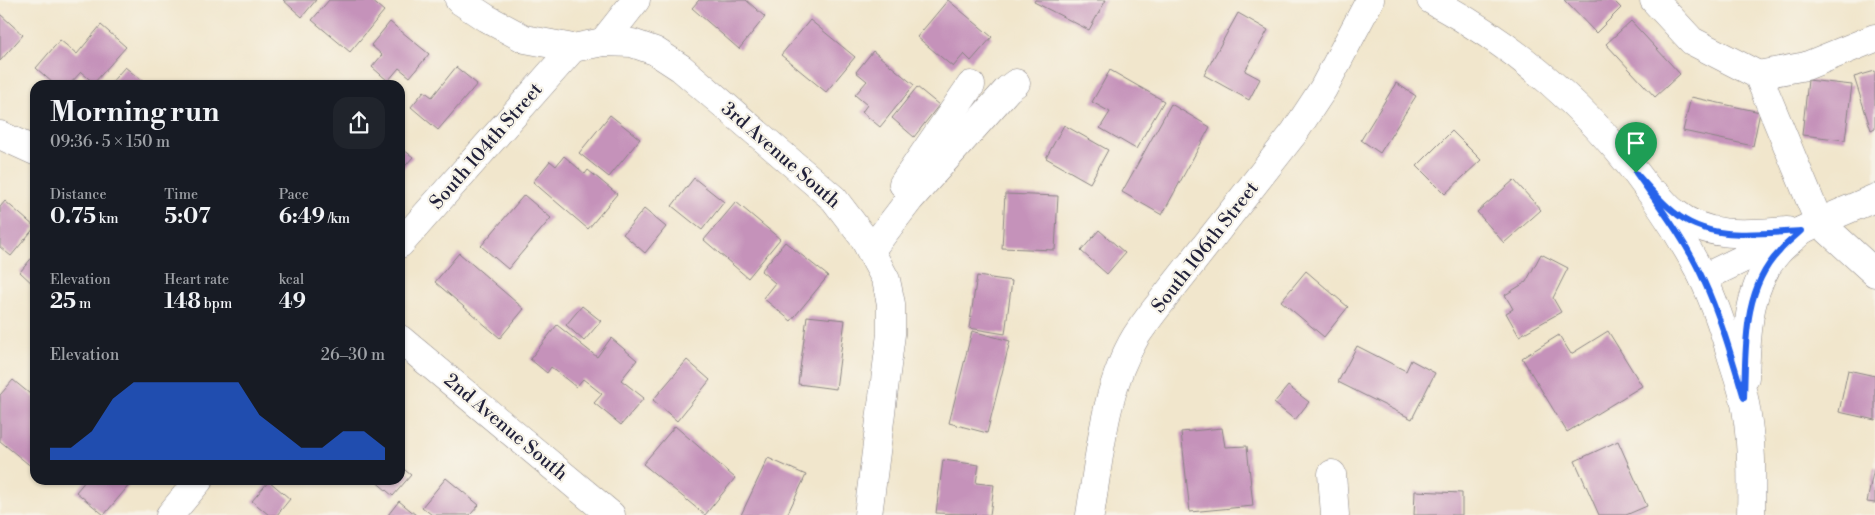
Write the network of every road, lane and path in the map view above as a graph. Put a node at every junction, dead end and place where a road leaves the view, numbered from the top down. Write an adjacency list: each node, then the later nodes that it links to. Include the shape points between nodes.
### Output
1 (459, 0): 8 (street, 3rd Avenue South, via 525,39)
2 (636, 0): 7 (street)
3 (1370, 0): 28 (street, South 106th Street, via 1294,133 1136,337 1119,372 1106,414)
4 (1431, 0): 14 (street, via 1489,34 1542,74 1590,118)
5 (1654, 0): 9 (street, via 1692,41)
6 (1875, 38): 9 (street, via 1806,66)
7 (603, 42): 8 (street, 3rd Avenue South); 18 (street, 3rd Avenue South, via 632,43 655,51 681,68 834,199)
8 (573, 48): 17 (street, South 104th Street)
9 (1758, 75): 16 (street)
10 (1016, 83): 18 (street)
11 (971, 85): 18 (street)
12 (0, 135): 13 (street)
13 (30, 149)
14 (1636, 173): 16 (street, via 1673,212 1705,229 1731,234); 20 (street, via 1676,230)
15 (1875, 198): 16 (street)
16 (1810, 226): 19 (street); 20 (street); 22 (street, via 1778,252 1756,291 1749,315)
17 (405, 238)
18 (867, 244): 27 (street, 3rd Avenue South, via 886,280 892,334)
19 (1875, 273)
20 (1703, 278): 22 (street)
21 (405, 343): 26 (street, 2nd Avenue South)
22 (1744, 398): 30 (street, via 1752,482)
23 (1332, 474): 29 (street)
24 (195, 485): 25 (street)
25 (170, 515)
26 (611, 515)
27 (868, 515)
28 (1090, 515)
29 (1335, 515)
30 (1751, 515)

